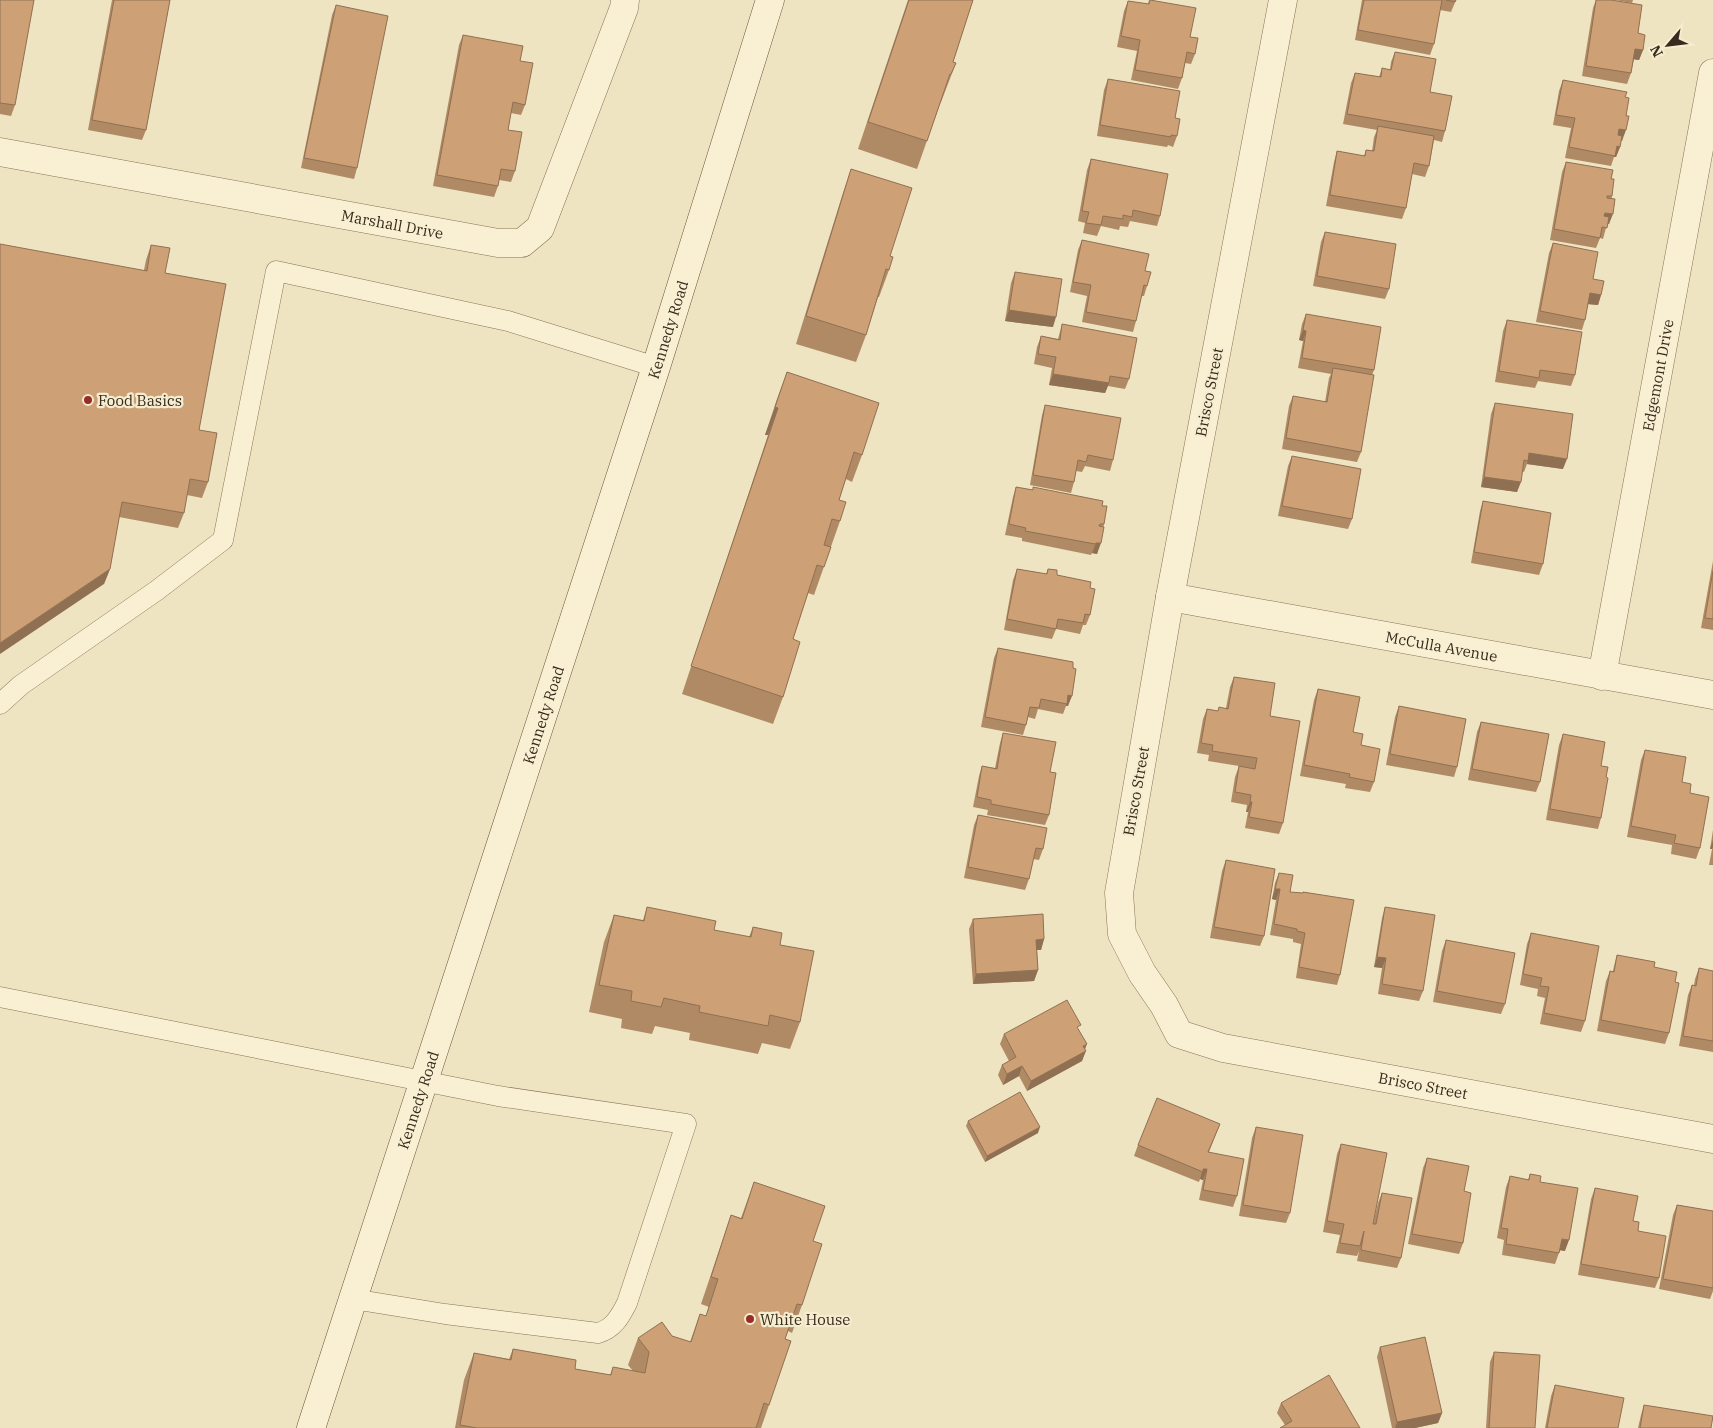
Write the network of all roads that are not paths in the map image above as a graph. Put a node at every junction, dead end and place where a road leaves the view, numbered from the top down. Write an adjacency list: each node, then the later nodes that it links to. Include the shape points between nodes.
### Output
1 (625, 0): 5 (street, Marshall Drive, via 540,228 522,243 498,243)
2 (770, 0): 6 (street, Kennedy Road)
3 (1283, 0): 7 (street, Brisco Street)
4 (1713, 73): 8 (street, Edgemont Drive)
5 (0, 152)
6 (656, 366): 10 (lane, via 508,322 276,271 223,540 156,591 20,685); 12 (street, Kennedy Road)
7 (1170, 597): 8 (street, McCulla Avenue); 13 (street, Brisco Street, via 1119,893 1122,934 1179,1034 1223,1048)
8 (1602, 676): 9 (street, McCulla Avenue)
9 (1713, 695)
10 (0, 704)
11 (0, 997): 12 (lane)
12 (424, 1082): 14 (street, Kennedy Road); 14 (lane, via 686,1124 627,1303 606,1331 598,1333 446,1314)
13 (1713, 1138)
14 (353, 1299): 15 (street, Kennedy Road)
15 (311, 1428)

